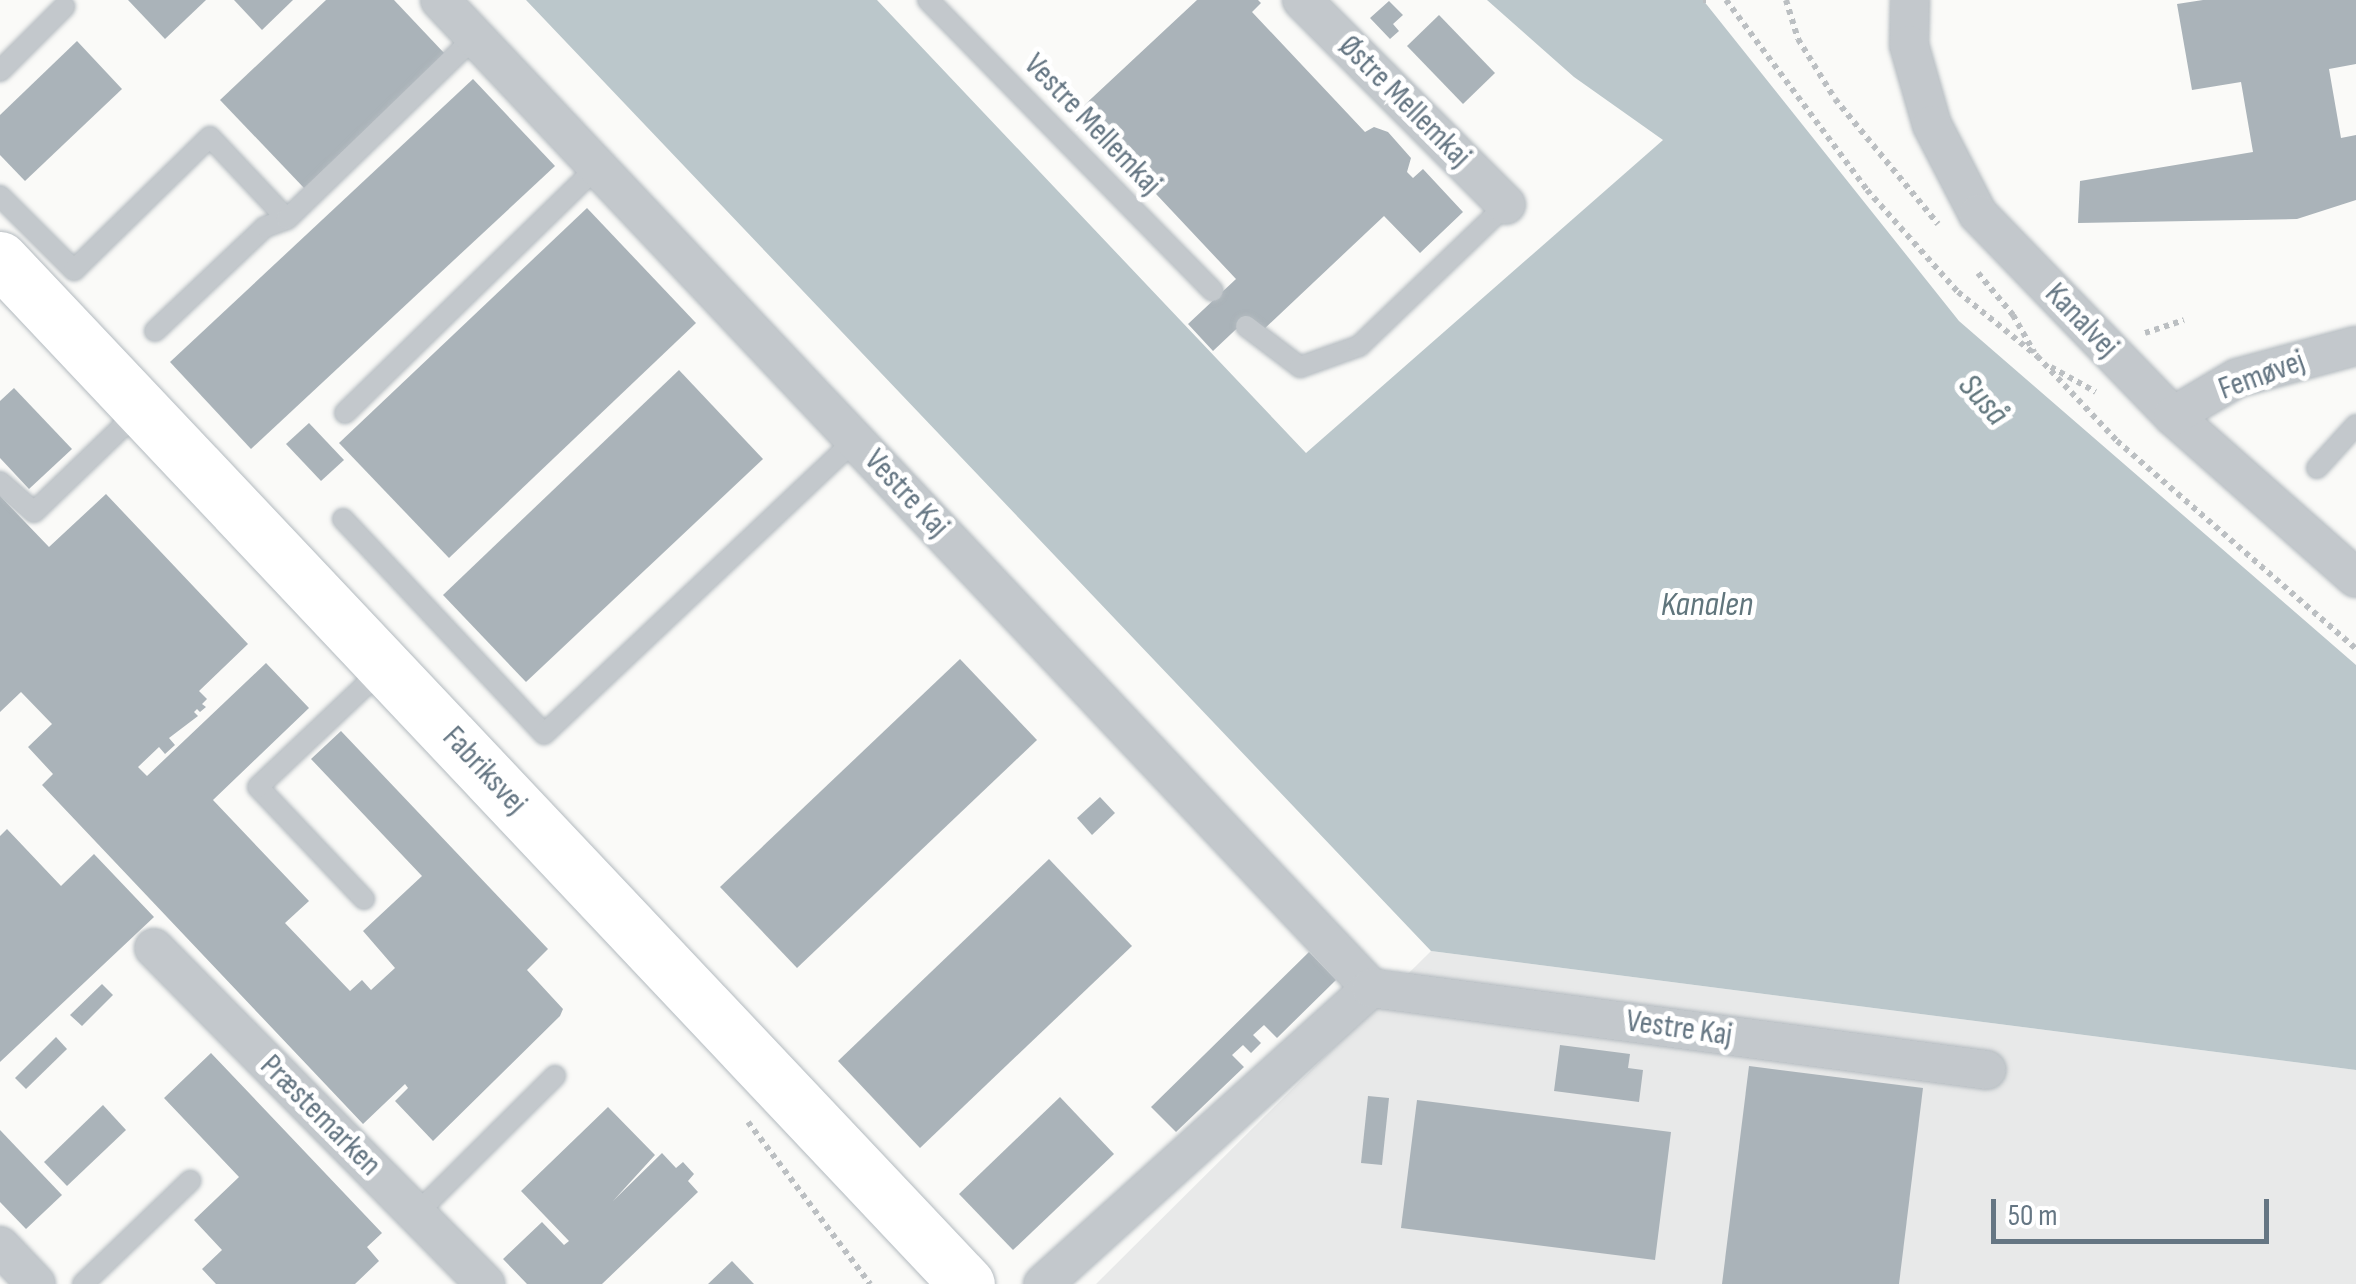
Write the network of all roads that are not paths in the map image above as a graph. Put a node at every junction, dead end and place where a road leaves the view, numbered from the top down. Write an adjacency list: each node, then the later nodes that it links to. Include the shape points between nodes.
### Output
1 (440, 0): 6 (street, Vestre Kaj)
2 (928, 0): 13 (lane, Vestre Mellemkaj)
3 (1302, 0): 10 (street, Østre Mellemkaj)
4 (1910, 0): 19 (street, Kanalvej, via 1908,45 1932,125 1978,214)
5 (64, 7): 7 (lane)
6 (475, 38): 8 (street, Vestre Kaj); 11 (lane)
7 (0, 72)
8 (597, 166): 18 (lane); 21 (street, Vestre Kaj)
9 (0, 196): 11 (lane, via 74,270 210,138)
10 (1506, 205): 14 (lane, via 1360,346 1300,367)
11 (287, 219): 15 (lane, via 265,228)
12 (0, 260): 17 (street, Fabriksvej)
13 (1214, 292)
14 (1246, 326)
15 (155, 331)
16 (2356, 346): 19 (street, Femøvej, via 2237,378)
17 (141, 408): 23 (lane, via 34,512); 26 (street, Fabriksvej)
18 (345, 413)
19 (2173, 416): 25 (street, Kanalvej)
20 (2356, 425): 22 (lane)
21 (855, 440): 24 (lane, via 544,734); 29 (street, Vestre Kaj)
22 (2317, 468)
23 (0, 482)
24 (343, 519)
25 (2356, 578)
26 (385, 667): 27 (lane, via 258,787); 38 (street, Fabriksvej)
27 (364, 899)
28 (154, 948): 33 (street, Præstemarken)
29 (1372, 988): 30 (street, Vestre Kaj); 39 (street)
30 (1986, 1070)
31 (555, 1076): 33 (lane)
32 (190, 1180): 36 (lane)
33 (416, 1214): 37 (street, Præstemarken)
34 (0, 1246): 35 (street)
35 (36, 1284)
36 (83, 1284)
37 (485, 1284)
38 (967, 1284)
39 (1043, 1284)

